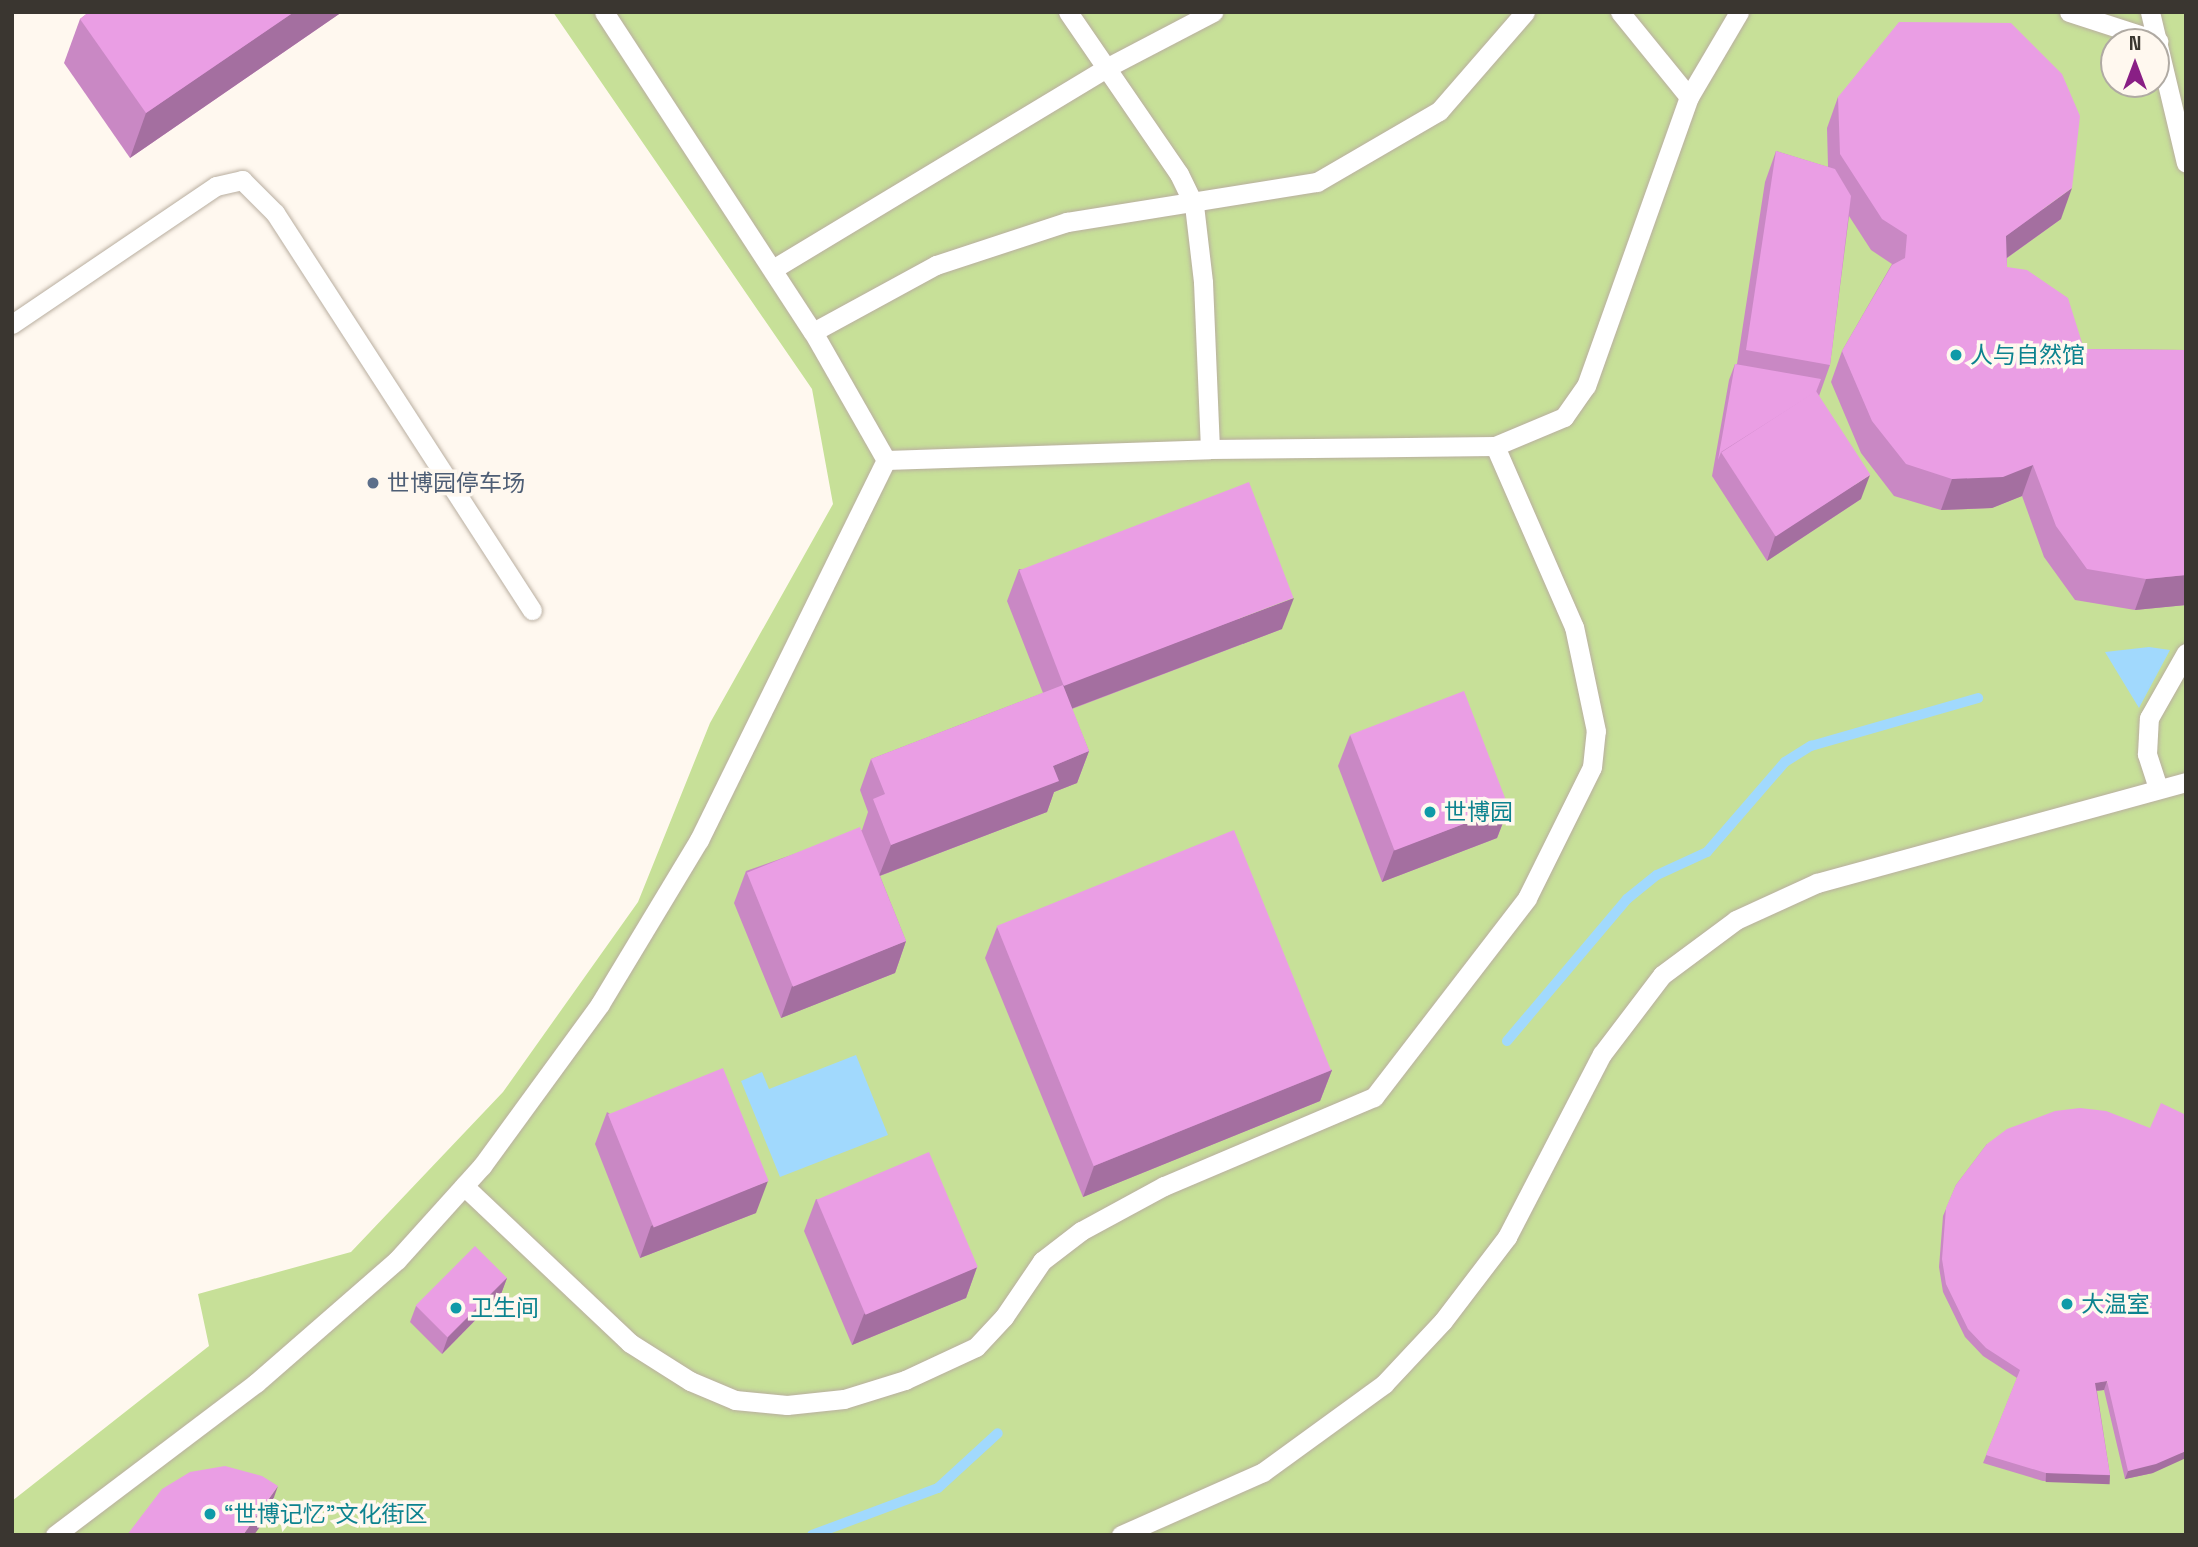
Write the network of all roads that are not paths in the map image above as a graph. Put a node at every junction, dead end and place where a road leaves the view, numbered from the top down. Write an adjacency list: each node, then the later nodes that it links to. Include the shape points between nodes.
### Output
1 (604, 12): 14 (lane)
2 (1068, 12): 9 (lane)
3 (1213, 12): 9 (lane)
4 (1525, 12): 13 (lane, via 1439,111 1317,182)
5 (1620, 12): 11 (lane)
6 (1739, 12): 11 (lane)
7 (2069, 12): 8 (lane)
8 (2118, 28)
9 (1106, 68): 13 (lane); 14 (lane)
10 (2170, 93): 12 (lane)
11 (1689, 97): 17 (lane, via 1586,386 1564,417)
12 (2186, 163)
13 (1194, 205): 16 (lane, via 1067,222 936,265); 18 (lane, via 1203,282)
14 (773, 269): 16 (lane)
15 (12, 324): 20 (lane, via 216,186 242,180 275,213)
16 (813, 332): 19 (lane)
17 (1495, 446): 18 (lane); 24 (lane, via 1574,627 1596,731 1592,767 1527,898 1374,1097 1164,1186 1081,1231 1042,1262 1004,1317 976,1347 905,1380 844,1399 787,1405 736,1400 690,1381 630,1343)
18 (1210, 449): 19 (lane)
19 (887, 460): 24 (lane, via 699,840 600,1004)
20 (532, 610)
21 (2186, 653): 23 (lane, via 2149,718 2147,754)
22 (2186, 782): 23 (lane)
23 (2158, 788): 26 (lane, via 1817,883 1736,920 1662,975 1602,1054 1507,1237 1443,1321 1384,1384 1263,1472)
24 (464, 1186): 25 (lane, via 397,1260 256,1382)
25 (55, 1535)
26 (1121, 1535)

